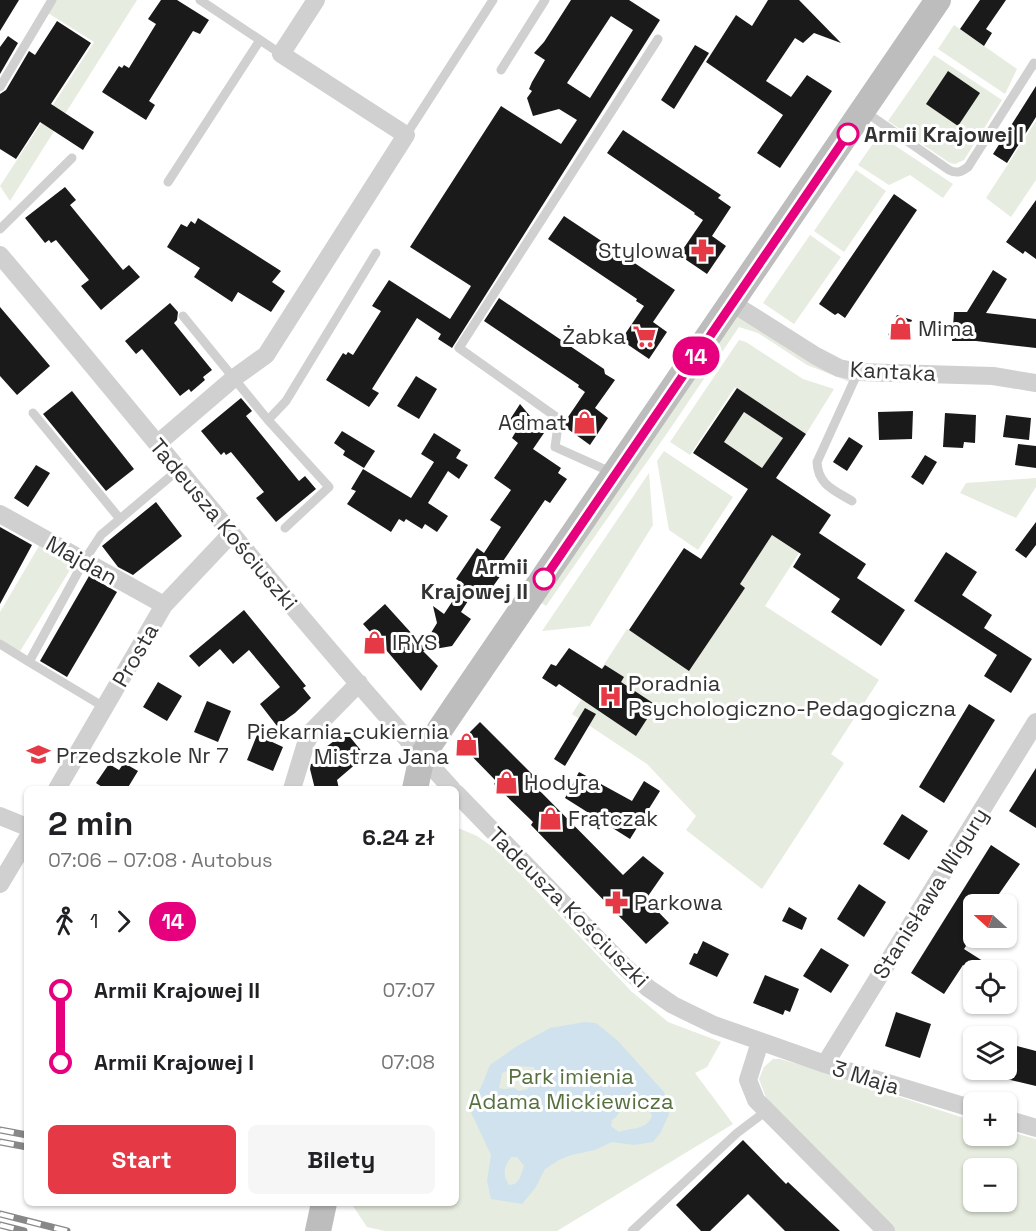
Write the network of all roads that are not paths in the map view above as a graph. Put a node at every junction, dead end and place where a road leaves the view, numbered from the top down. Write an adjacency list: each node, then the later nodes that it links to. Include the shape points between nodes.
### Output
1 (52, 0): 12 (lane)
2 (200, 0): 8 (lane)
3 (316, 0): 9 (street)
4 (493, 0): 14 (lane)
5 (545, 0): 11 (lane)
6 (938, 0): 13 (street)
7 (658, 39): 29 (lane, via 459,348 559,419 555,447)
8 (260, 40): 9 (lane); 16 (lane)
9 (281, 54): 14 (street)
10 (1036, 65): 13 (lane, via 961,172 948,170)
11 (501, 70)
12 (0, 87)
13 (864, 111): 20 (street)
14 (406, 135): 23 (street, via 266,355)
15 (72, 158): 17 (lane)
16 (168, 182)
17 (0, 229)
18 (376, 253): 26 (lane, via 286,401)
19 (0, 255): 27 (street, Tadeusza Kościuszki)
20 (732, 303): 22 (street, Kantaka, via 816,356 839,368); 29 (street)
21 (183, 316): 23 (lane)
22 (858, 372): 24 (street, Kantaka, via 993,376); 30 (lane, via 817,462 817,475 825,484)
23 (234, 378): 26 (lane); 27 (street)
24 (1036, 383)
25 (33, 413): 32 (lane)
26 (268, 420): 33 (lane, via 329,488)
27 (157, 444): 28 (street, Tadeusza Kościuszki)
28 (178, 470): 32 (lane); 34 (street, Tadeusza Kościuszki)
29 (615, 474): 42 (street)
30 (852, 501)
31 (0, 514): 35 (street, Majdan)
32 (120, 519): 35 (lane, via 101,536)
33 (285, 528)
34 (231, 534): 36 (street, Prosta); 39 (street, Tadeusza Kościuszki)
35 (84, 561): 36 (street, Majdan); 38 (lane)
36 (164, 605): 40 (street, Prosta)
37 (0, 644): 38 (lane)
38 (30, 662): 40 (lane)
39 (358, 683): 42 (street, Tadeusza Kościuszki); 44 (street, via 312,731)
40 (104, 707): 43 (street, Prosta)
41 (1036, 722): 55 (street, Stanisława Wigury)
42 (422, 756): 45 (street); 46 (street, Tadeusza Kościuszki)
43 (59, 786)
44 (293, 786)
45 (416, 786)
46 (449, 786)
47 (459, 796): 49 (street, Tadeusza Kościuszki)
48 (459, 812): 49 (street)
49 (474, 813): 54 (street, Tadeusza Kościuszki, via 648,988 693,1016)
50 (0, 816): 51 (street)
51 (24, 826)
52 (24, 844): 53 (street)
53 (0, 884)
54 (759, 1042): 55 (street, 3 Maja); 57 (street, via 748,1080 756,1100)
55 (825, 1064): 56 (street, 3 Maja)
56 (963, 1106)
57 (766, 1110): 60 (lane); 61 (street)
58 (1017, 1122): 59 (street)
59 (1036, 1128)
60 (632, 1231)
61 (886, 1231)

